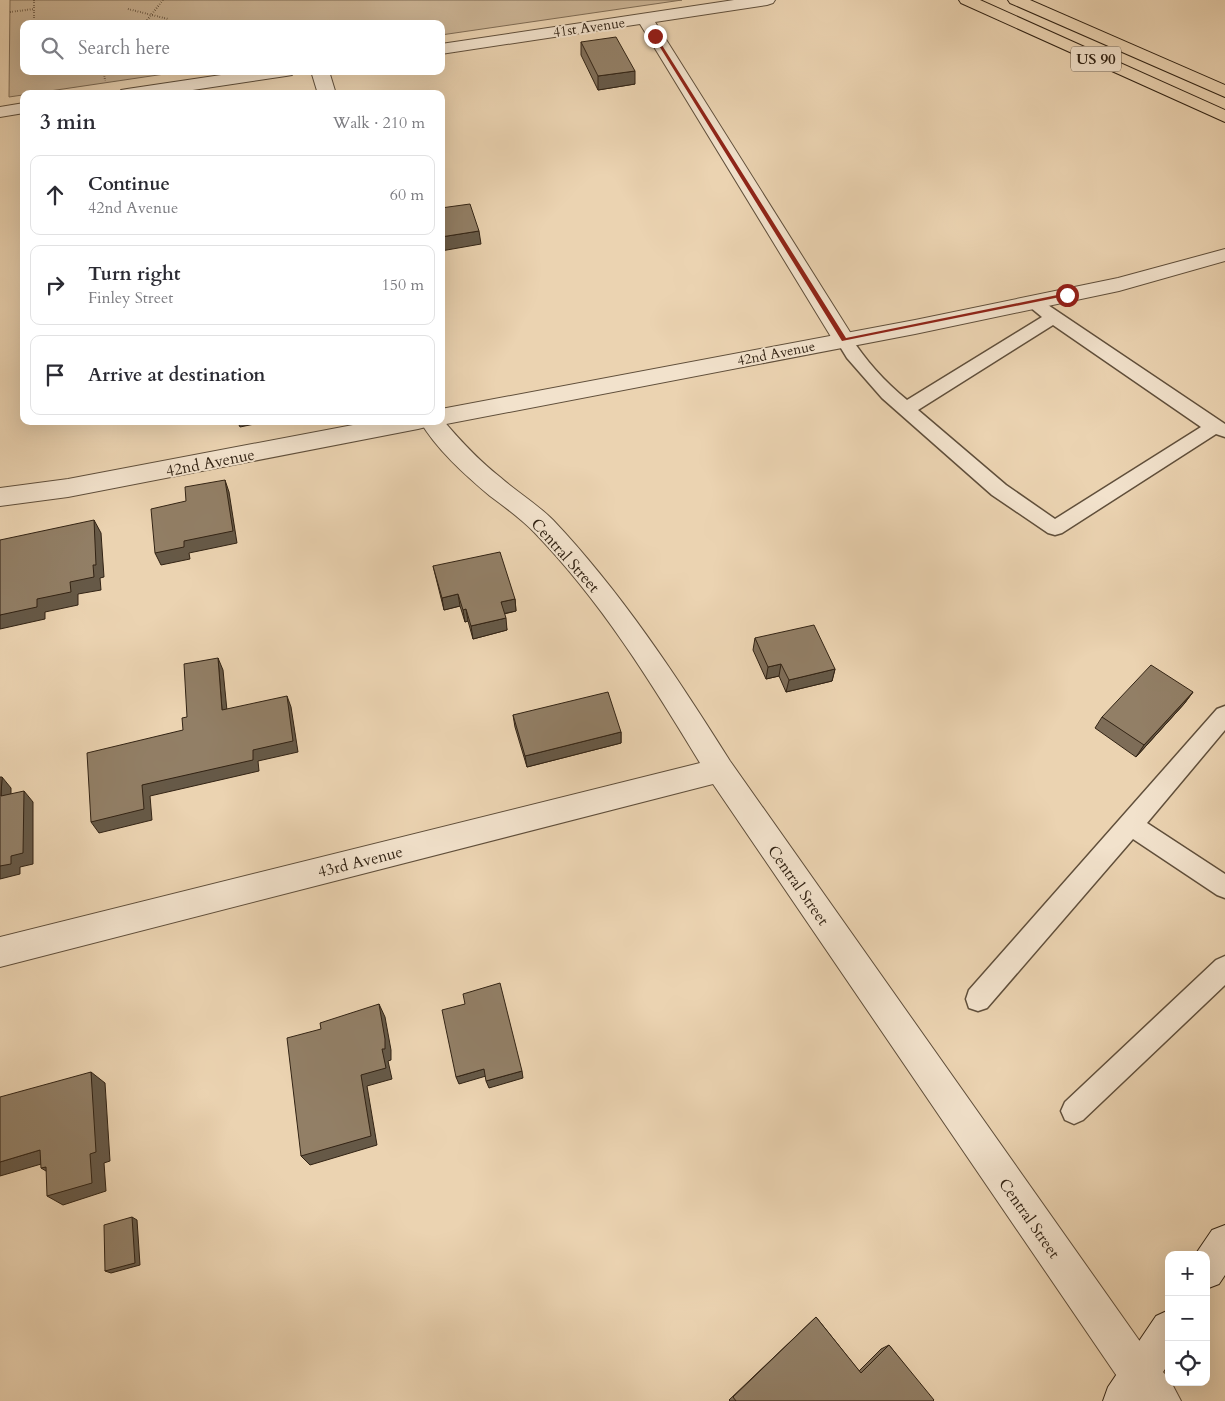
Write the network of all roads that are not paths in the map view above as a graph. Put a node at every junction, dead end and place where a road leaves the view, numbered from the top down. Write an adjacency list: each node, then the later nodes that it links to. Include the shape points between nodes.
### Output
1 (767, 0): 4 (street, 41st Avenue)
2 (967, 0): 13 (main road, US 90)
3 (1016, 0): 10 (main road, US 90)
4 (645, 19): 5 (street, 41st Avenue); 17 (street)
5 (445, 48)
6 (259, 75): 8 (street)
7 (321, 75): 9 (street)
8 (155, 90)
9 (326, 90)
10 (1225, 92)
11 (20, 109): 12 (street)
12 (0, 112)
13 (1225, 117)
14 (1225, 255): 15 (street, 42nd Avenue)
15 (1033, 303): 16 (lane); 17 (street, 42nd Avenue)
16 (1054, 318): 18 (lane); 22 (lane)
17 (844, 340): 18 (lane, via 888,394); 19 (street, 42nd Avenue)
18 (906, 409): 22 (lane, via 999,490 1055,528)
19 (445, 416)
20 (397, 425): 23 (street, 42nd Avenue, via 87,485)
21 (434, 425): 25 (street, Central Street, via 486,479 541,524 595,585 662,677)
22 (1220, 429)
23 (0, 497)
24 (1225, 715): 26 (lane)
25 (720, 770): 28 (street, 43rd Avenue); 35 (street, Central Street)
26 (1132, 825): 27 (lane); 30 (lane)
27 (1225, 887)
28 (0, 952)
29 (1225, 968): 31 (lane)
30 (978, 999)
31 (1074, 1110)
32 (1225, 1243): 33 (street)
33 (1210, 1265)
34 (1165, 1338): 35 (street)
35 (1141, 1392)

